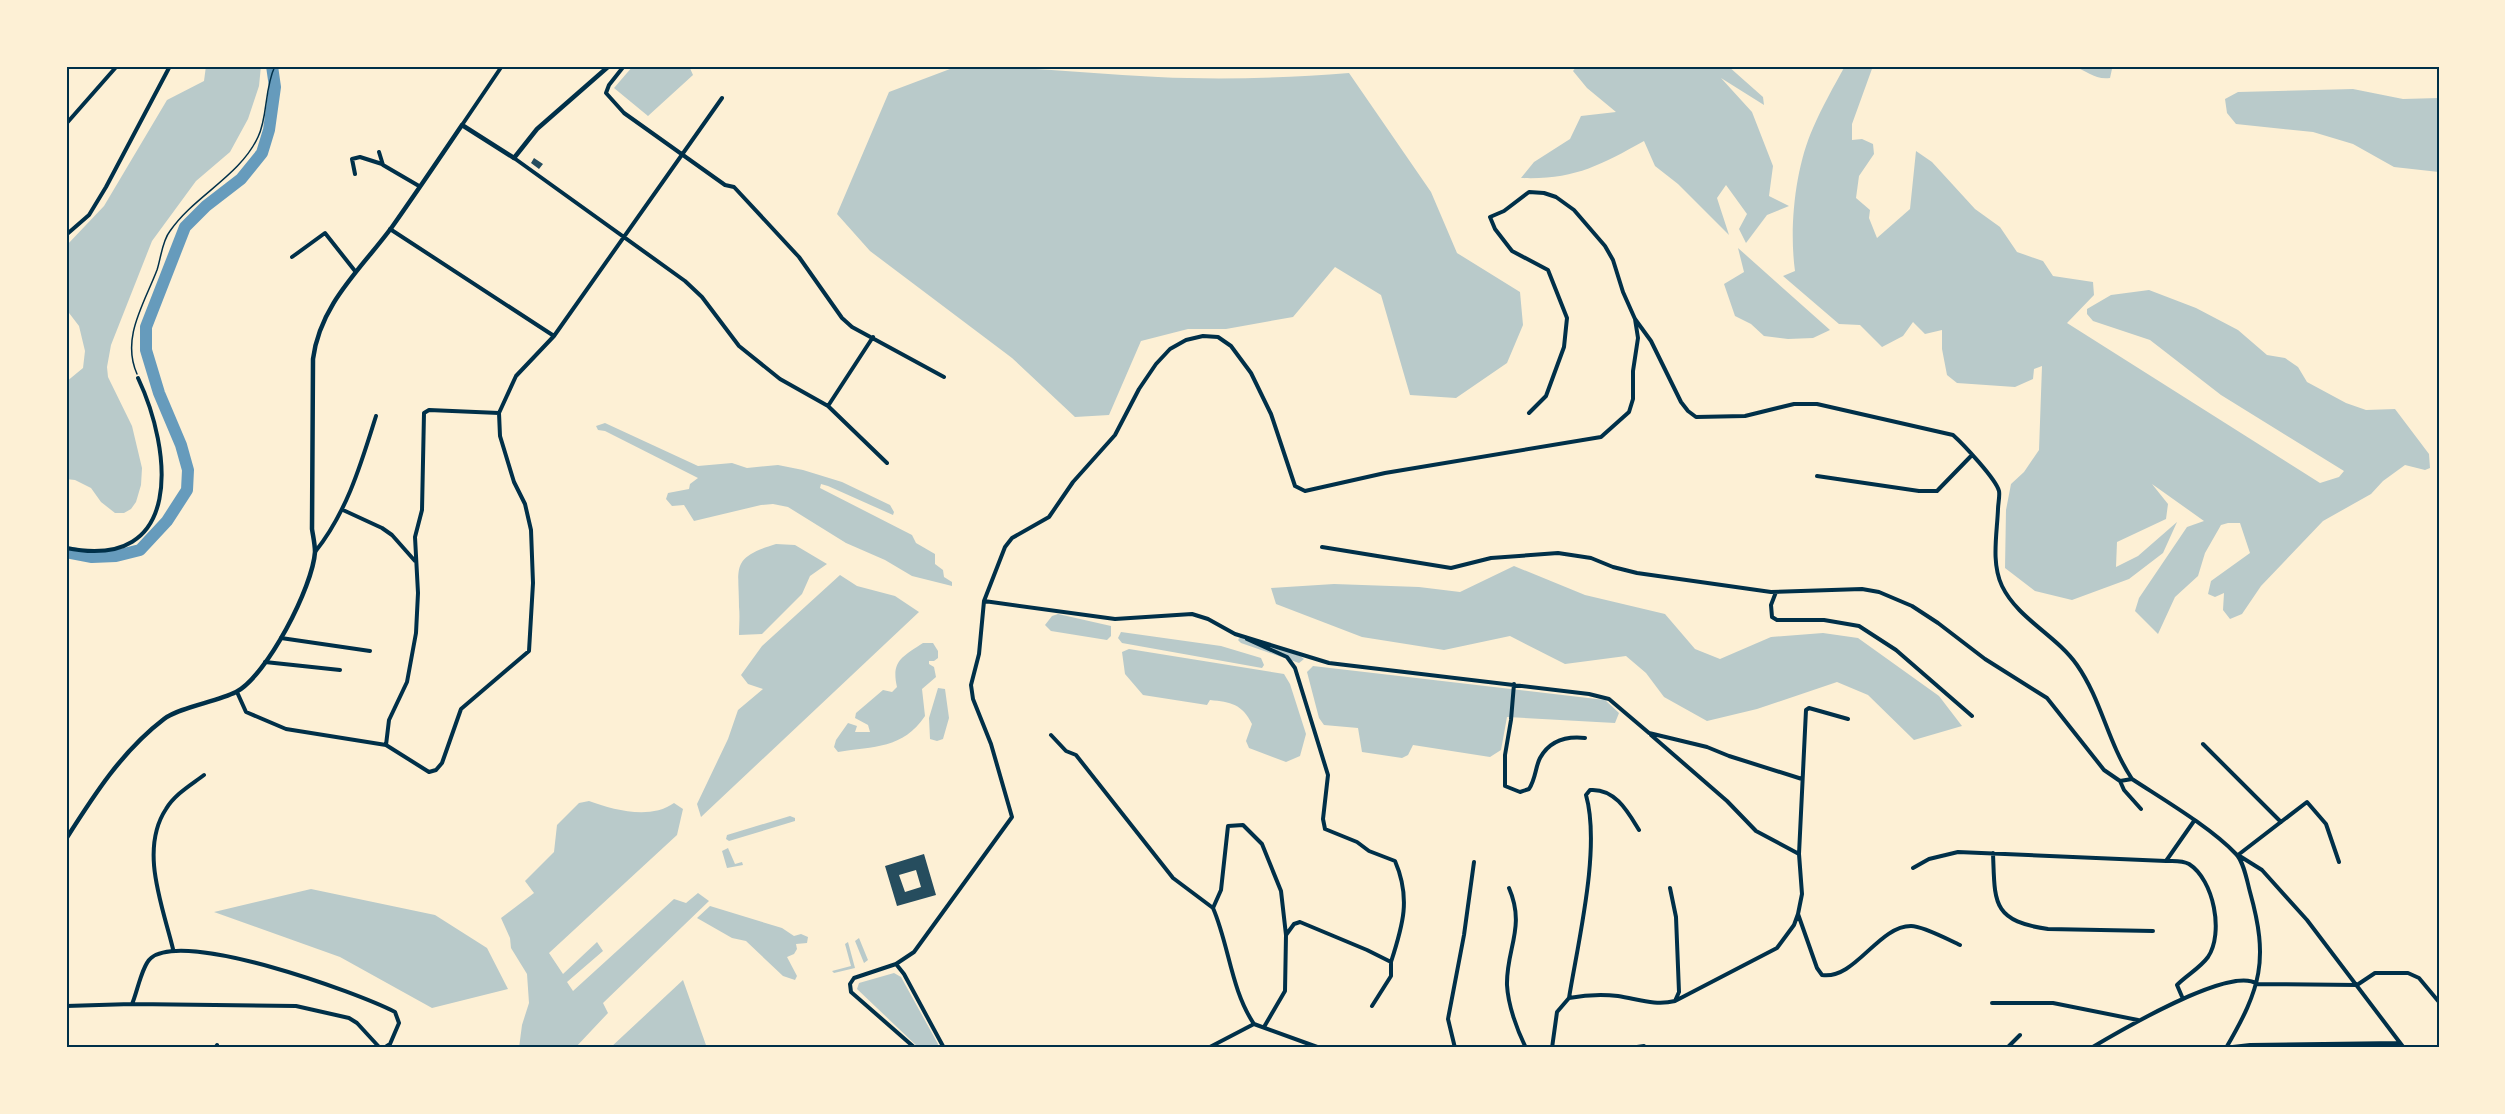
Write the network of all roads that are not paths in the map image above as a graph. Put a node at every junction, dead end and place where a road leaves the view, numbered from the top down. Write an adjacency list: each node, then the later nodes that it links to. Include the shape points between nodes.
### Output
1 (117, 66): 7 (street)
2 (170, 66): 16 (street, via 89,215)
3 (502, 66): 8 (street)
4 (609, 66): 11 (street, via 537,129)
5 (624, 66): 10 (street, via 606,93 624,112)
6 (722, 98): 10 (street)
7 (66, 124)
8 (462, 125): 11 (street); 14 (street)
9 (379, 152): 12 (street)
10 (681, 154): 17 (street); 22 (street, via 724,184 734,186 799,257 842,318)
11 (514, 158): 17 (street)
12 (383, 165): 13 (street, via 360,157 352,159); 14 (street)
13 (355, 174)
14 (420, 186): 15 (street)
15 (390, 229): 19 (street); 21 (street)
16 (66, 235)
17 (623, 237): 21 (street); 25 (street, via 685,281 754,360)
18 (292, 257): 19 (street, via 325,233)
19 (355, 271): 35 (street, via 324,321 313,359)
20 (1635, 319): 27 (street, via 1605,246 1574,210 1556,197 1529,192 1490,217 1512,251 1548,270 1567,318 1564,347 1546,396); 29 (street, via 1651,340 1681,402 1696,417 1745,416 1794,404 1817,404 1953,435); 38 (street, via 1638,338 1633,399 1629,412 1601,436 1385,473 1305,491 1295,486 1271,414 1251,374 1231,346 1218,338 1186,340 1156,364 1115,435 1073,482 1049,517 1012,538 996,565)
21 (554, 336): 26 (street, via 516,376)
22 (873, 338): 23 (street); 25 (street)
23 (944, 377)
24 (138, 378): 34 (street, via 157,432 162,493 157,512 136,540 115,549 92,552)
25 (828, 406): 30 (street)
26 (499, 413): 36 (street, via 424,412 423,510 415,537); 52 (street, via 500,436 531,530 529,651 461,709 436,770 429,772)
27 (1529, 413)
28 (376, 416): 32 (street)
29 (1972, 454): 31 (street, via 1937,491); 55 (street, via 1999,490 1996,570 2002,586 2079,667 2096,698 2119,759)
30 (887, 463)
31 (1817, 476)
32 (344, 510): 35 (street); 36 (street, via 392,535)
33 (1322, 547): 37 (street, via 1451,568 1491,558 1558,553 1591,558 1637,573)
34 (66, 548)
35 (315, 553): 40 (street, via 305,592)
36 (416, 562): 52 (street, via 416,633 407,682 389,720)
37 (1776, 592): 46 (street, via 1772,617 1859,626 1915,665); 56 (street, via 1862,590 1879,592 1912,606 2047,698 2104,770)
38 (984, 601): 39 (street, via 1115,618 1192,614); 78 (street, via 973,699 1012,817 927,936)
39 (1235, 634): 44 (street, via 1329,663); 77 (street, via 1287,657 1294,668 1328,776 1325,829 1395,861 1403,880 1405,901)
40 (280, 638): 41 (street); 42 (street)
41 (370, 651)
42 (265, 662): 43 (street); 45 (street)
43 (340, 670)
44 (1514, 684): 48 (street, via 1609,699); 50 (street, via 1505,786 1520,792 1530,789 1539,759 1551,744 1570,736)
45 (237, 692): 52 (street, via 246,712 286,729); 61 (street, via 166,717 128,751)
46 (1972, 716)
47 (1848, 719): 54 (street, via 1806,710)
48 (1649, 733): 54 (street, via 1707,747); 63 (street, via 1756,831)
49 (1051, 735): 71 (street, via 1095,777 1173,878)
50 (1585, 738)
51 (2203, 744): 59 (street)
52 (386, 745)
53 (204, 775): 76 (street, via 177,795 165,810 156,835 155,874)
54 (1802, 779): 63 (street)
55 (2132, 779): 56 (street); 58 (street)
56 (2121, 781): 57 (street)
57 (2141, 809)
58 (2194, 821): 64 (street); 65 (street)
59 (2281, 822): 64 (street); 67 (street, via 2307,802 2326,824)
60 (1639, 830): 81 (street, via 1613,796 1598,789 1586,795 1591,812 1588,881)
61 (66, 839)
62 (1993, 853): 65 (street); 68 (street, via 1944,854); 73 (street, via 1996,903 2005,914 2048,929)
63 (1799, 854): 72 (street, via 1802,894)
64 (2238, 855): 79 (street, via 2259,928); 80 (street, via 2275,883)
65 (2166, 861): 82 (street, via 2183,861 2198,873 2207,887 2217,924 2208,957 2177,985)
66 (1474, 862): 101 (street, via 1448,1019)
67 (2339, 862)
68 (1913, 868)
69 (1509, 888): 102 (street, via 1516,929 1507,985)
70 (1670, 888): 83 (street, via 1676,916 1679,992)
71 (1214, 908): 74 (street, via 1221,890 1228,826 1243,825 1262,844 1270,861 1281,891); 90 (street, via 1231,970)
72 (1798, 914): 75 (street, via 1822,975 1830,976 1848,967 1882,938 1912,926); 83 (street, via 1777,948)
73 (2153, 931)
74 (1286, 935): 77 (street, via 1300,922); 91 (street, via 1285,991)
75 (1960, 945)
76 (173, 949): 86 (street, via 151,958); 96 (street, via 271,966 375,1002 399,1017 390,1044)
77 (1391, 962): 88 (street, via 1391,976)
78 (896, 964): 97 (street, via 854,978 851,992); 98 (street)
79 (2257, 984): 80 (street); 82 (street, via 2251,979 2229,981); 95 (street, via 2244,1020)
80 (2357, 985): 84 (street, via 2375,974 2408,974 2419,978); 93 (street)
81 (1569, 998): 83 (street, via 1616,996 1660,1005); 103 (street, via 1557,1012)
82 (2183, 999): 89 (street)
83 (1675, 1001)
84 (2439, 1002)
85 (1992, 1003): 89 (street, via 2053,1003)
86 (132, 1004): 87 (street); 96 (street, via 311,1008 349,1018)
87 (66, 1006)
88 (1372, 1006)
89 (2139, 1020): 106 (street)
90 (1254, 1024): 91 (street); 99 (street)
91 (1264, 1027): 100 (street)
92 (2020, 1035): 105 (street)
93 (2400, 1043): 95 (street); 107 (street)
94 (1644, 1046): 104 (street)
95 (2226, 1047)
96 (382, 1048)
97 (915, 1048)
98 (944, 1048)
99 (1208, 1048)
100 (1320, 1048)
101 (1455, 1048)
102 (1526, 1048)
103 (1552, 1048)
104 (1630, 1048)
105 (2007, 1048)
106 (2091, 1048)
107 (2404, 1048)

